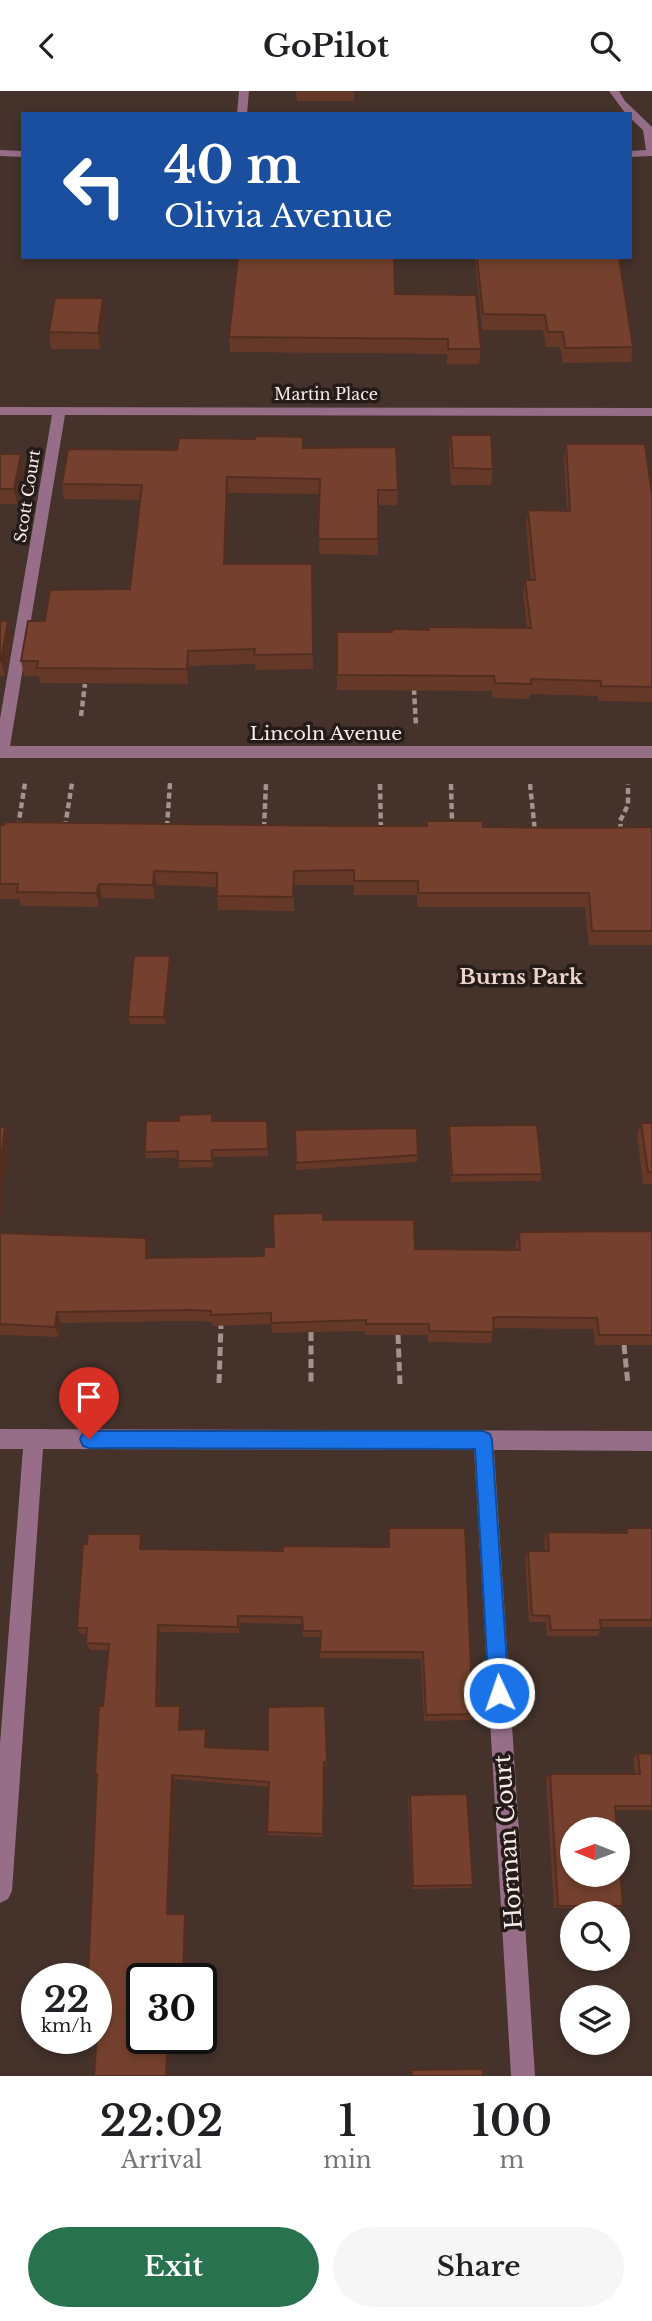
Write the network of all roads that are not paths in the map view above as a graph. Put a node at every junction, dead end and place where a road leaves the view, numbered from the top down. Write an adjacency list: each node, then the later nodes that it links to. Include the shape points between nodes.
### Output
1 (244, 91): 3 (street)
2 (614, 91): 4 (street)
3 (242, 112)
4 (631, 112)
5 (632, 113): 6 (street)
6 (650, 129): 7 (street)
7 (652, 152): 10 (street)
8 (0, 153): 9 (street)
9 (21, 154)
10 (632, 154)
11 (0, 411): 12 (street, Martin Place)
12 (59, 411): 13 (street, Martin Place); 14 (street, Scott Court)
13 (652, 412)
14 (1, 752): 15 (street, Lincoln Avenue)
15 (652, 752)
16 (0, 1439): 17 (street)
17 (34, 1439): 18 (street); 20 (street)
18 (483, 1440): 19 (street); 21 (street, Horman Court)
19 (652, 1441)
20 (0, 1891)
21 (523, 2076)

